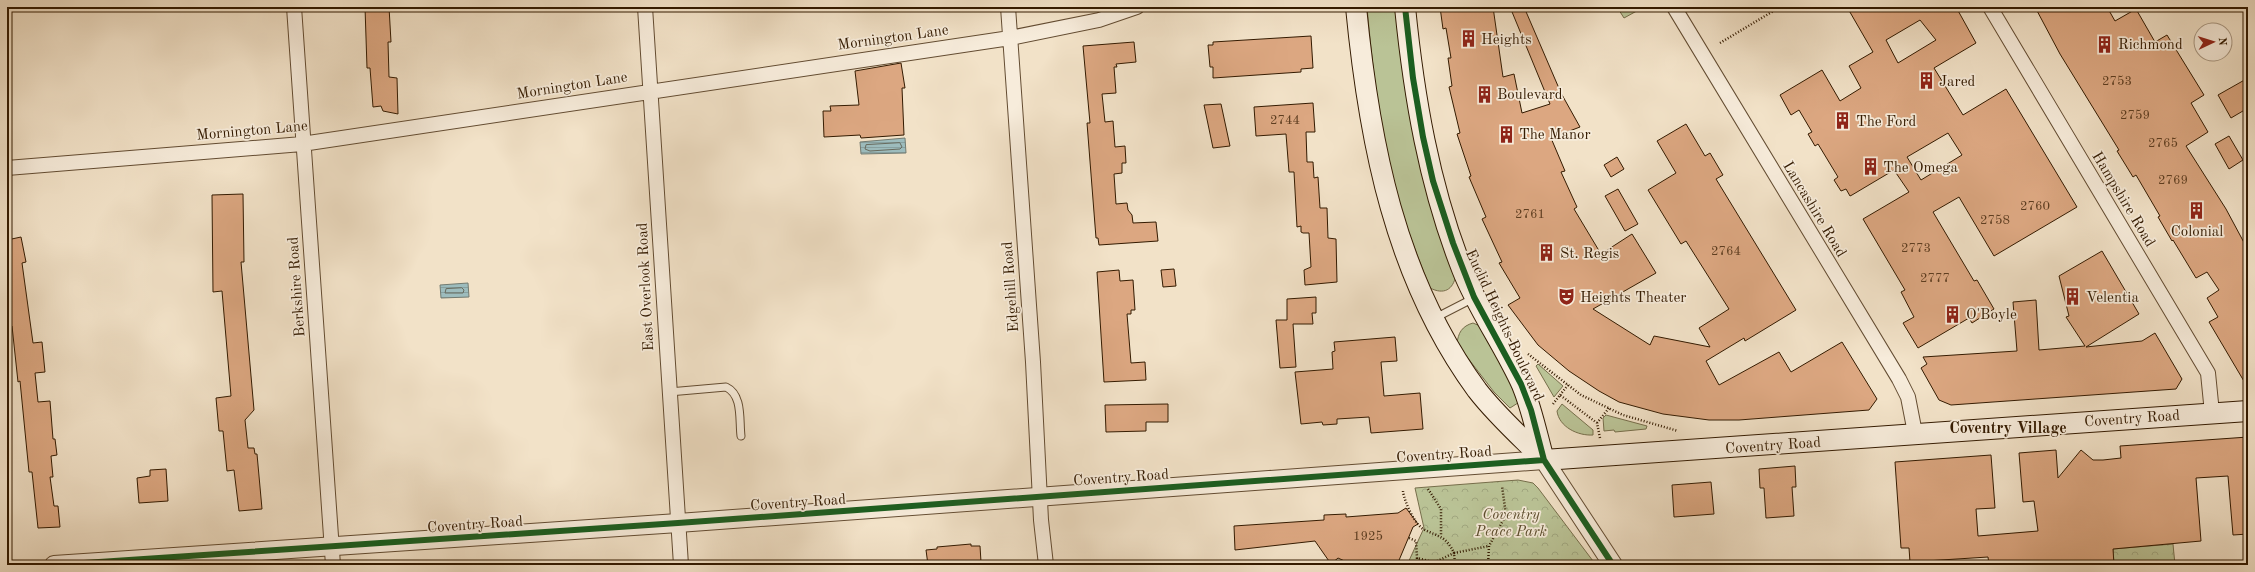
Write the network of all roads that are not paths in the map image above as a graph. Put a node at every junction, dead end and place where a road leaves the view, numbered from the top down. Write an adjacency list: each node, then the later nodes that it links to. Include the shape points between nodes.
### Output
1 (294, 7): 11 (street, Berkshire Road)
2 (645, 7): 10 (street, East Overlook Road)
3 (1008, 7): 9 (street, Edgehill Road)
4 (1137, 7): 9 (street, Mornington Lane, via 1099,20)
5 (1356, 7): 14 (main road, Euclid Heights Boulevard, via 1366,99 1382,174 1399,237)
6 (1405, 7): 13 (main road, Euclid Heights Boulevard, via 1415,94 1433,181)
7 (1674, 7): 18 (street, Lancashire Road, via 1898,377 1908,397)
8 (1990, 7): 17 (street, Hampshire Road, via 2208,373)
9 (1010, 38): 10 (street, Mornington Lane); 21 (street, Edgehill Road, via 1033,362)
10 (651, 90): 11 (street, Mornington Lane); 15 (street, East Overlook Road)
11 (302, 144): 12 (street, Mornington Lane); 23 (street, Berkshire Road)
12 (7, 168)
13 (1474, 297): 14 (lane); 20 (main road, Euclid Heights Boulevard, via 1521,384 1531,410)
14 (1433, 319): 20 (main road, Euclid Heights Boulevard, via 1460,365 1495,412)
15 (669, 392): 19 (lane, via 726,388 733,390 737,398); 22 (street, East Overlook Road)
16 (2248, 411): 17 (main road, Coventry Road)
17 (2212, 413): 18 (main road, Coventry Road)
18 (1915, 433): 20 (main road, Coventry Road)
19 (741, 436)
20 (1544, 460): 21 (street, Coventry Road); 28 (street, Euclid Heights Boulevard)
21 (1039, 496): 22 (street, Coventry Road); 27 (street, Edgehill Road)
22 (678, 524): 23 (street, Coventry Road); 26 (street, East Overlook Road)
23 (332, 546): 24 (street, Coventry Road); 25 (street, Berkshire Road)
24 (54, 565)
25 (333, 565)
26 (681, 565)
27 (1046, 565)
28 (1614, 565)

